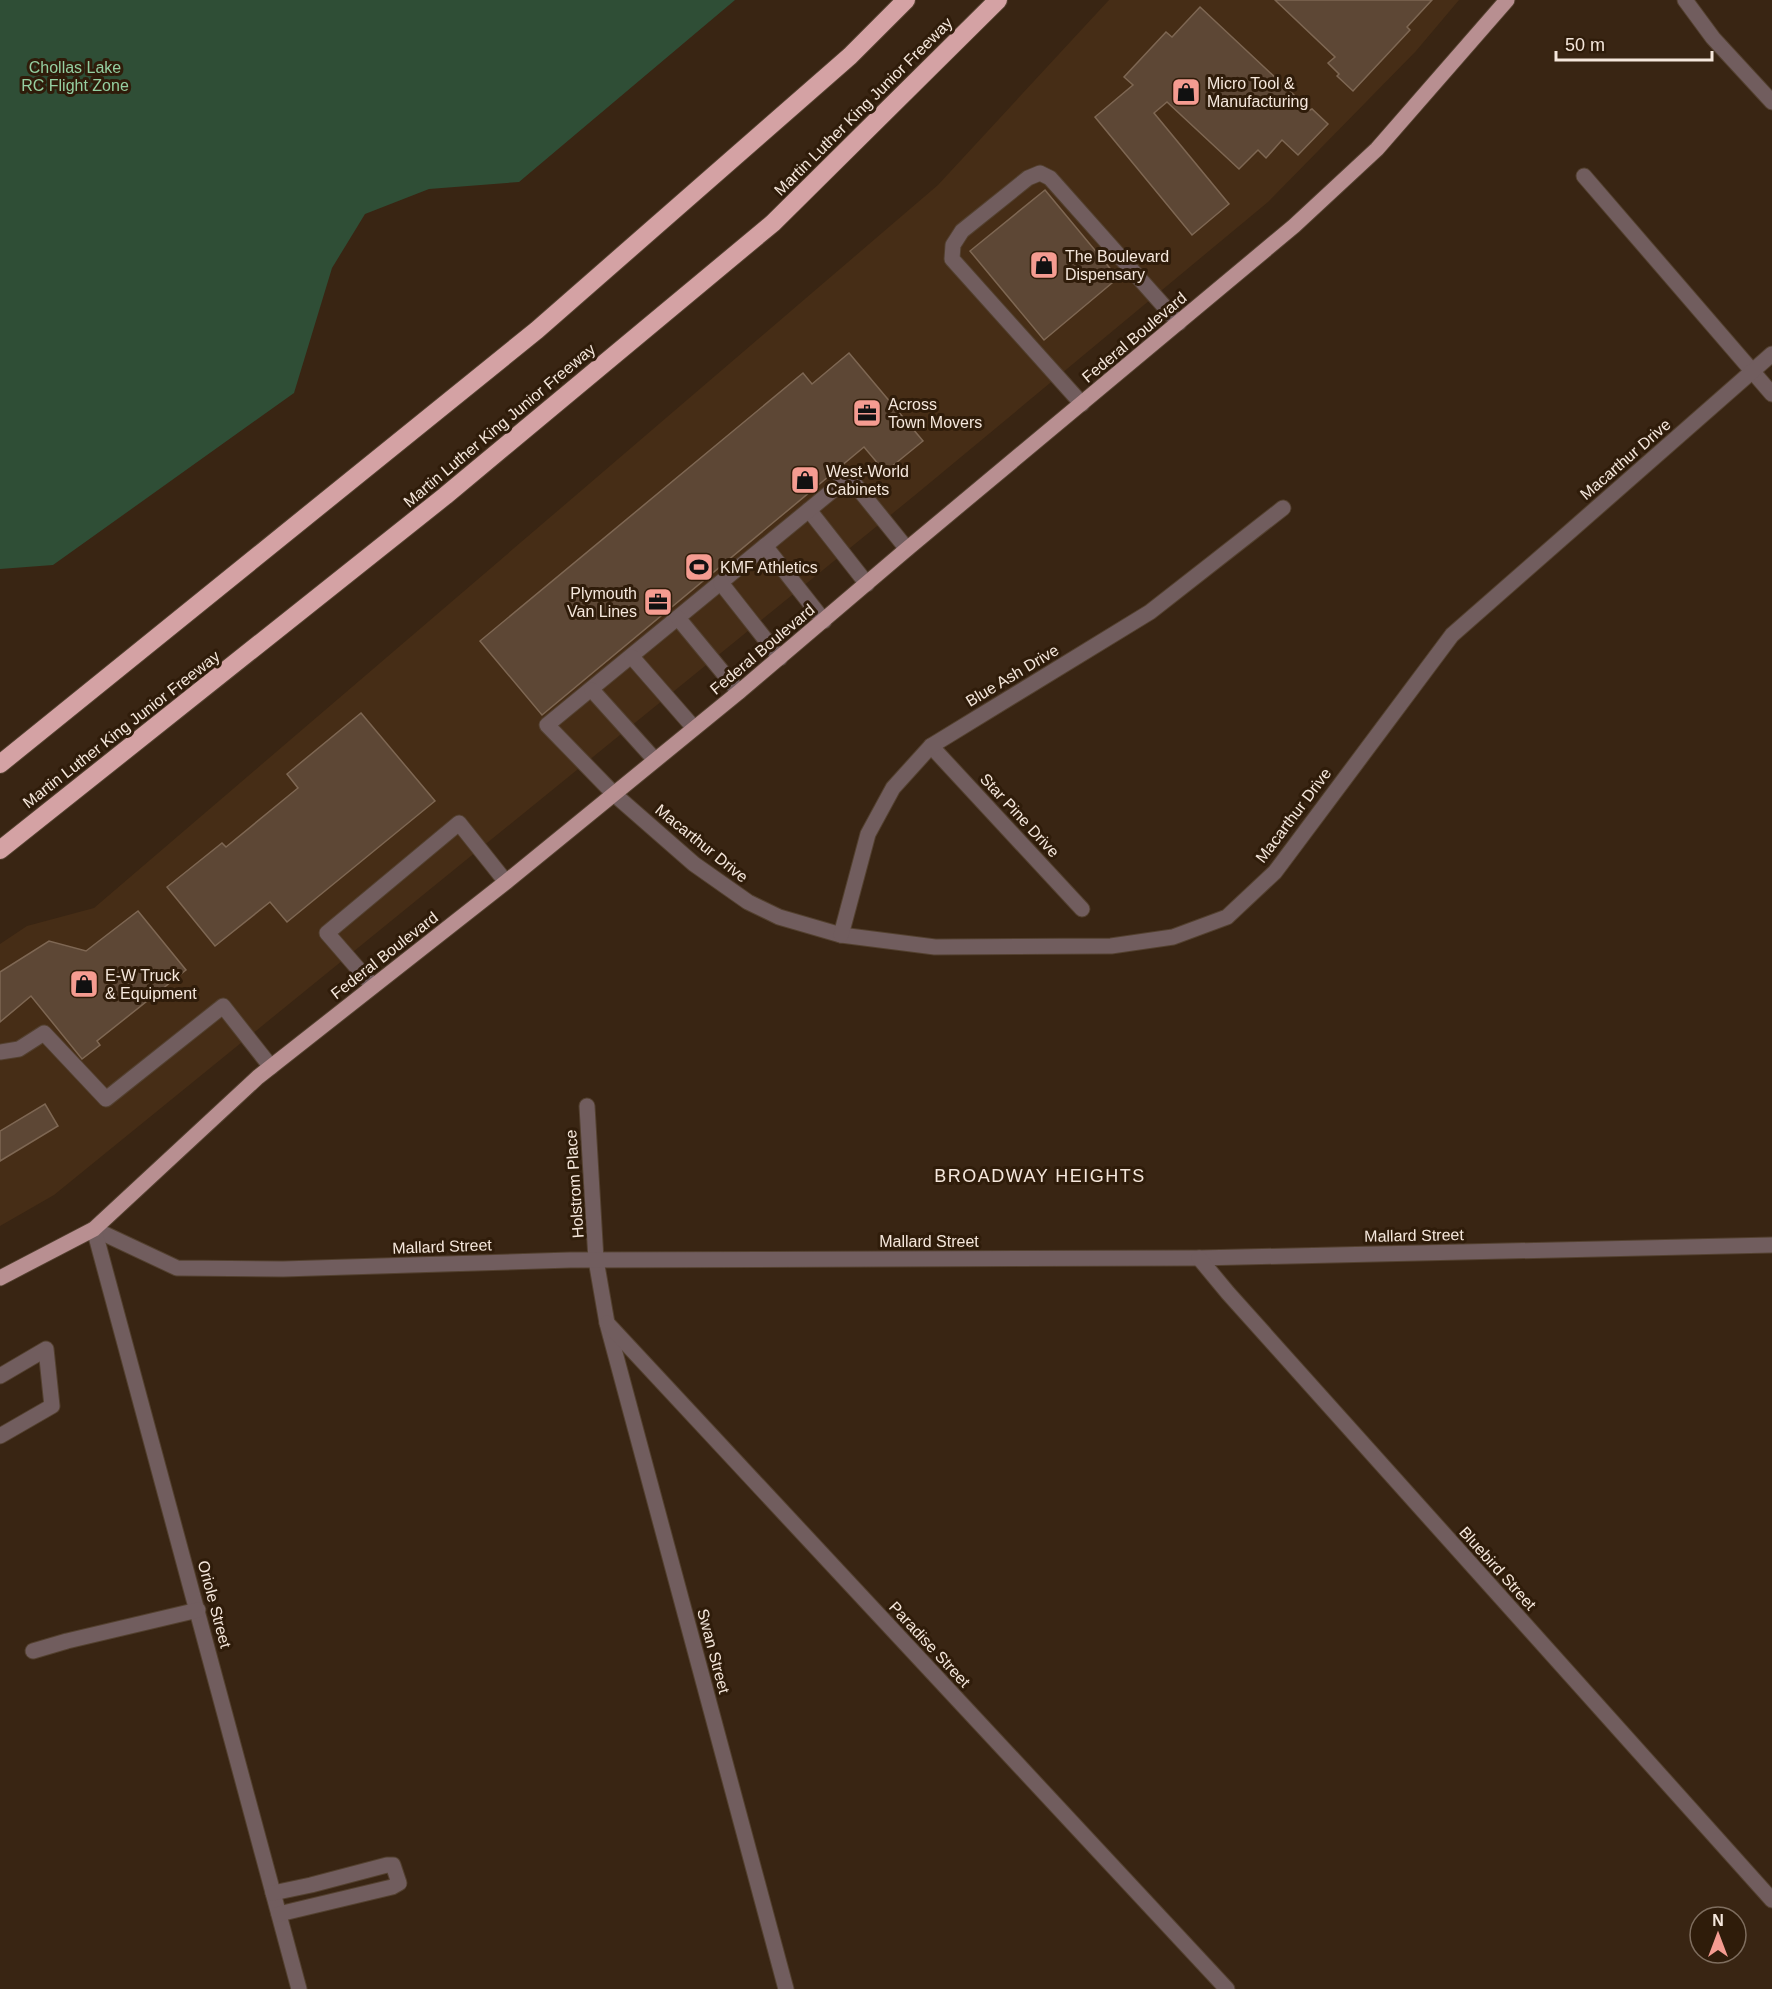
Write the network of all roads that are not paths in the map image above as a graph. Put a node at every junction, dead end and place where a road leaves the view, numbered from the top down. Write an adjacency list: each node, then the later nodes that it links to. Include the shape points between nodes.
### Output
1 (906, 0): 27 (highway, via 850,56 537,330)
2 (998, 0): 29 (highway, Martin Luther King Junior Freeway, via 773,223 445,496)
3 (1507, 0): 7 (main road, Federal Boulevard, via 1377,149 1294,226)
4 (1685, 0): 5 (street, via 1713,38)
5 (1772, 102)
6 (1584, 176): 9 (street)
7 (1179, 323): 11 (main road, Federal Boulevard); 11 (street, via 1050,178 1040,173 1028,178 962,231 953,245 952,259)
8 (1772, 354): 9 (street, Macarthur Drive)
9 (1752, 371): 10 (street); 32 (street, Macarthur Drive, via 1452,635 1275,872 1227,917 1173,937 1111,946 936,947)
10 (1772, 394)
11 (1082, 404): 15 (main road, Federal Boulevard)
12 (1283, 508): 25 (street, Blue Ash Drive, via 1150,612)
13 (809, 510): 14 (street); 15 (street, via 849,477); 17 (street)
14 (765, 546): 16 (street); 19 (street)
15 (907, 549): 17 (main road, Federal Boulevard)
16 (721, 583): 18 (street); 21 (street)
17 (867, 584): 19 (main road, Federal Boulevard)
18 (678, 618): 20 (street); 23 (street)
19 (824, 621): 21 (main road, Federal Boulevard)
20 (632, 657): 22 (street); 24 (street)
21 (780, 658): 23 (main road, Federal Boulevard)
22 (592, 690): 26 (street); 28 (street, Macarthur Drive, via 547,725)
23 (739, 692): 24 (main road, Federal Boulevard)
24 (694, 728): 26 (main road, Federal Boulevard)
25 (931, 746): 31 (street, Star Pine Drive); 32 (street, Blue Ash Drive, via 893,788 868,834)
26 (655, 760): 28 (main road, Federal Boulevard)
27 (0, 764)
28 (614, 794): 30 (main road, Federal Boulevard); 32 (street, Macarthur Drive, via 694,864 748,902 779,917)
29 (0, 850)
30 (506, 882): 33 (main road, Federal Boulevard); 33 (street, via 459,823 327,933)
31 (1082, 909)
32 (841, 935)
33 (373, 986): 35 (main road, Federal Boulevard)
34 (0, 1052): 35 (street, via 19,1049 44,1033 106,1099 223,1006)
35 (271, 1067): 37 (main road, Federal Boulevard)
36 (587, 1106): 40 (street, Holstrom Place)
37 (94, 1229): 40 (street, Mallard Street, via 177,1268 283,1269); 41 (main road, Federal Boulevard); 45 (street, Oriole Street)
38 (1772, 1245): 39 (street, Mallard Street)
39 (1199, 1258): 40 (street, Mallard Street); 48 (street, Bluebird Street)
40 (596, 1260): 42 (street, Holstrom Place)
41 (0, 1278)
42 (607, 1323): 51 (street, Swan Street); 52 (street, Paradise Street)
43 (0, 1376): 44 (street, via 46,1349 52,1406)
44 (0, 1436)
45 (198, 1610): 46 (street); 47 (street, Oriole Street)
46 (33, 1651)
47 (273, 1893): 49 (street, Oriole Street); 49 (street, via 387,1865 393,1865 399,1880 392,1887)
48 (1772, 1900)
49 (279, 1914): 50 (street, Oriole Street)
50 (299, 1989)
51 (786, 1989)
52 (1227, 1989)

